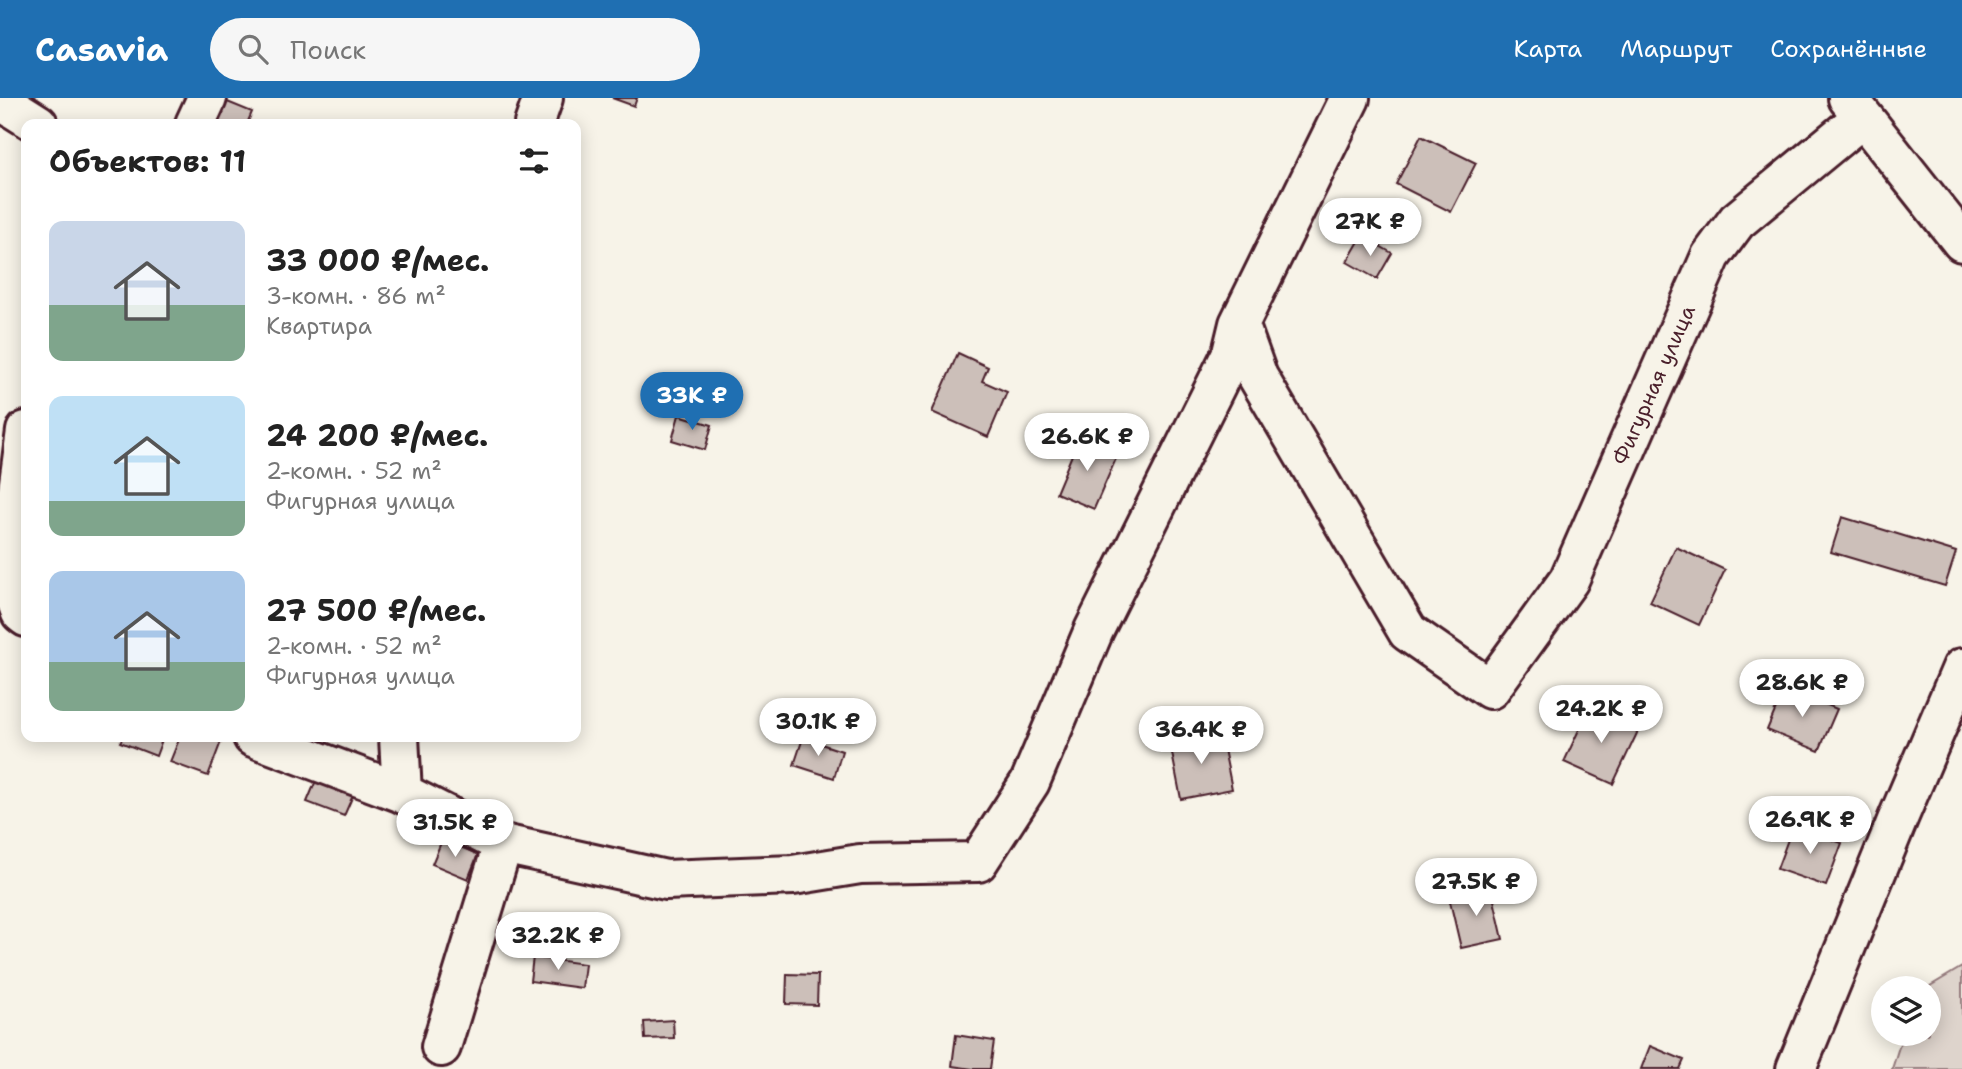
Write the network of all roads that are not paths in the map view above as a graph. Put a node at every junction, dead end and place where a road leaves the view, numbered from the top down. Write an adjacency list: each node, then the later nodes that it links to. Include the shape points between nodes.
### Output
1 (207, 98): 7 (street)
2 (543, 98): 8 (street)
3 (1350, 98): 10 (street)
4 (0, 100): 6 (street)
5 (1856, 108): 9 (street); 10 (street, Фигурная улица, via 1737,221 1711,256 1569,580 1490,689 1408,632 1258,377)
6 (30, 119)
7 (197, 119)
8 (536, 119)
9 (1962, 242)
10 (1239, 324): 17 (street, via 1232,353 1094,630 1030,782 978,862 860,864 793,875 666,880)
11 (21, 468): 12 (street, via 7,573)
12 (21, 614)
13 (1962, 668): 19 (street)
14 (266, 742): 16 (street)
15 (399, 742): 16 (street)
16 (402, 793): 17 (street)
17 (503, 844): 18 (street)
18 (441, 1047)
19 (1796, 1069)

